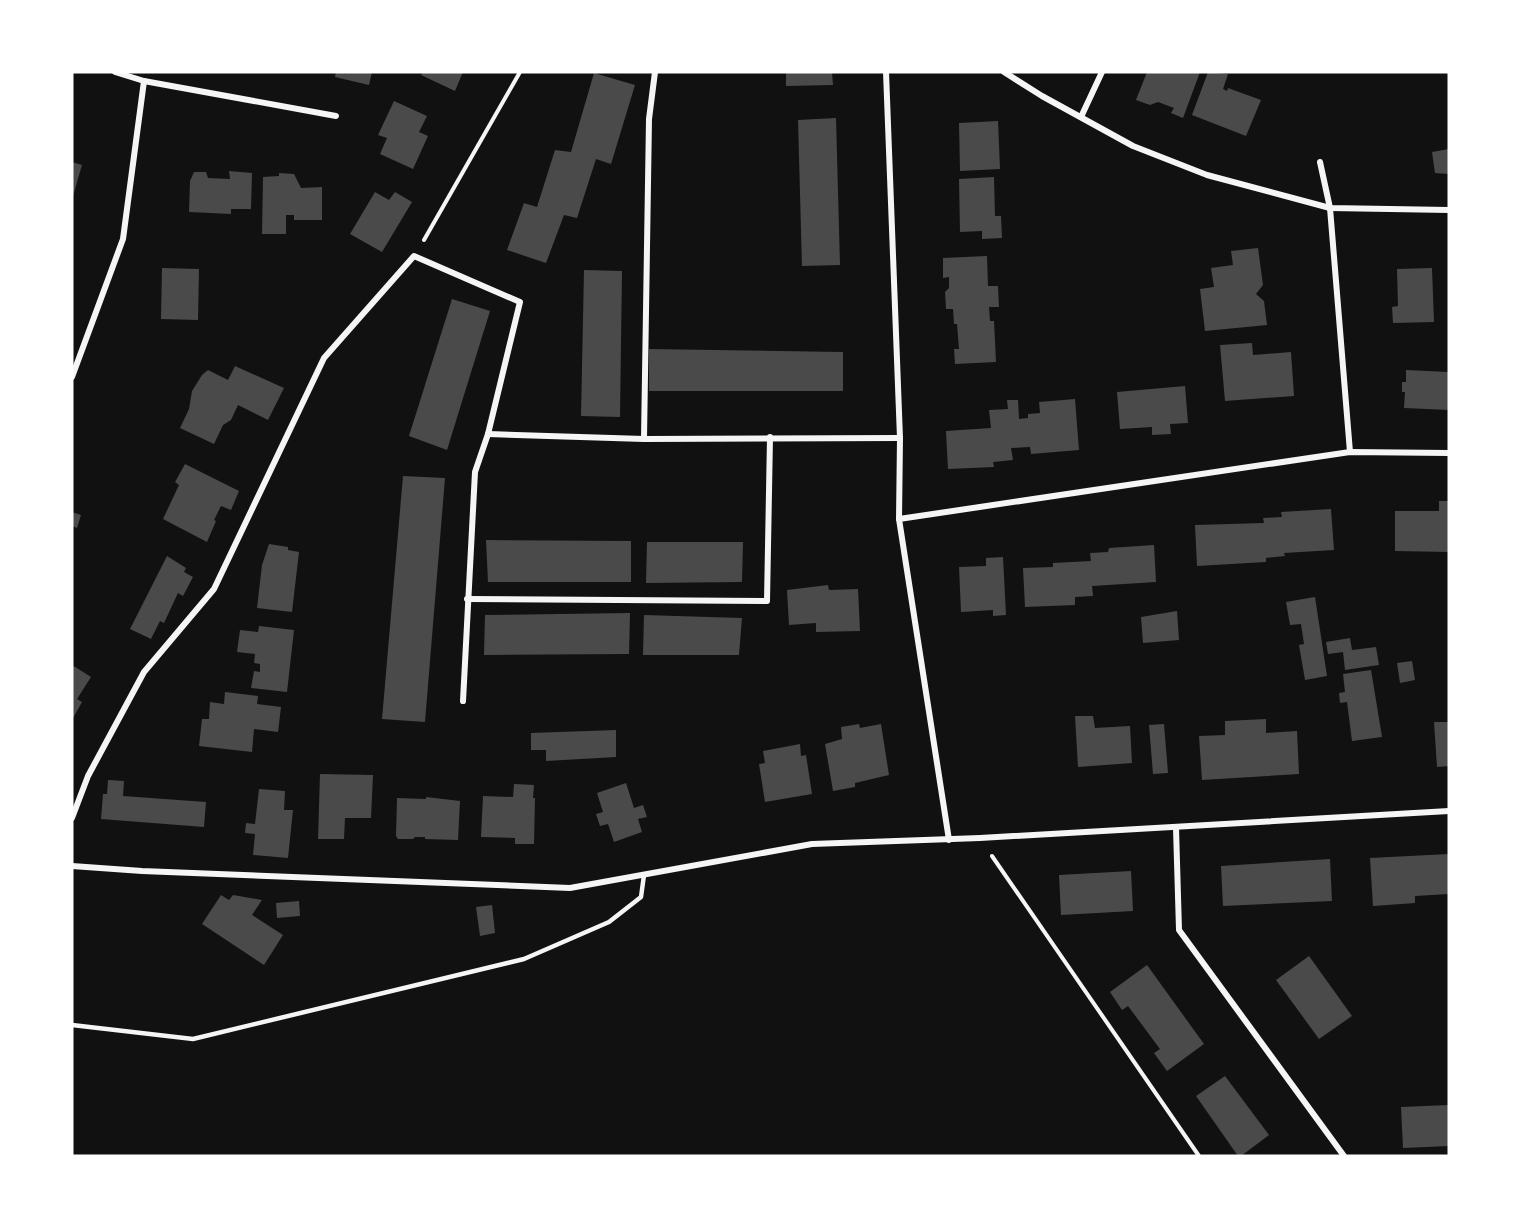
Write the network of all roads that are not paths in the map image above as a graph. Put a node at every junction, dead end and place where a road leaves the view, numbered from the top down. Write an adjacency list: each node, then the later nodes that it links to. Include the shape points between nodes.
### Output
1 (116, 72): 6 (street)
2 (656, 72): 16 (street, via 649,119)
3 (886, 72): 15 (street)
4 (1004, 72): 8 (street)
5 (1102, 72): 8 (street)
6 (144, 81): 7 (street); 12 (street, via 123,239)
7 (336, 116)
8 (1081, 117): 10 (street, via 1133,146 1207,175)
9 (1320, 162): 10 (street)
10 (1330, 208): 11 (street); 17 (street)
11 (1449, 210)
12 (72, 377)
13 (488, 434): 16 (street); 20 (street, via 475,472); 23 (street, via 520,303 414,256 324,358 214,589 144,672 88,776)
14 (770, 437): 15 (street); 16 (street); 20 (street, via 767,602)
15 (900, 438): 19 (street)
16 (644, 439)
17 (1350, 452): 18 (street); 19 (street)
18 (1449, 453)
19 (899, 519): 25 (street)
20 (467, 599): 21 (street)
21 (464, 701)
22 (1449, 811): 24 (street)
23 (72, 818)
24 (1176, 828): 25 (street); 29 (street, via 1179,930)
25 (949, 840): 27 (street, via 812,843)
26 (72, 866): 27 (street, via 570,888)
27 (644, 875): 28 (lane, via 641,897 609,922 524,959 193,1039)
28 (72, 1025)
29 (1344, 1156)

